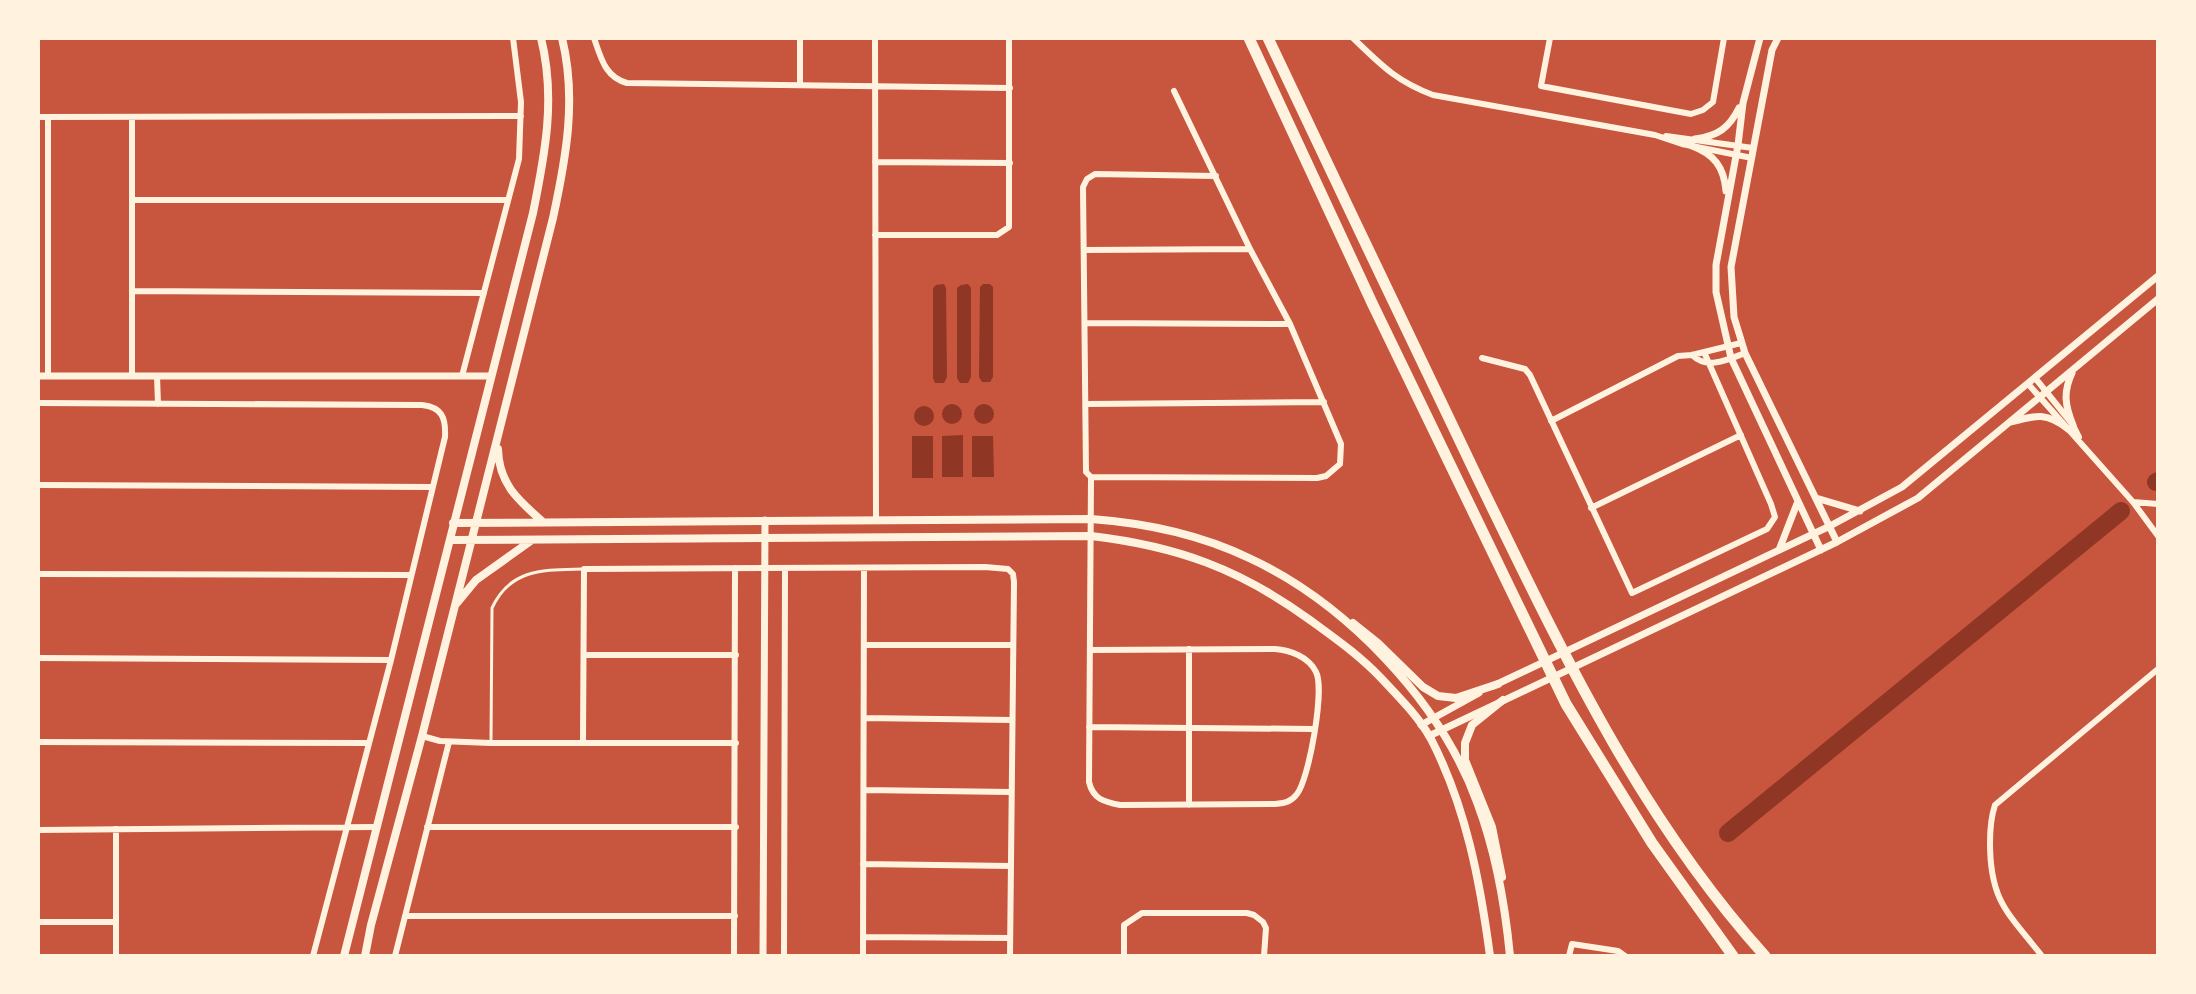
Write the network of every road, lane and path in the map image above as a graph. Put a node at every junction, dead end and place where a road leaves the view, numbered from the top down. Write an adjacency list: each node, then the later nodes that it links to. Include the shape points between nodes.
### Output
1 (513, 38): 20 (street)
2 (541, 38): 57 (main road, via 549,90 547,143)
3 (562, 38): 68 (main road, via 570,89 568,145)
4 (594, 38): 15 (street, via 607,70 627,83)
5 (800, 38): 15 (street)
6 (875, 38): 16 (street)
7 (1009, 38): 17 (street)
8 (1249, 38): 168 (highway, via 1566,704 1652,843)
9 (1268, 38): 169 (highway, via 1584,694 1639,787 1726,913)
10 (1353, 38): 24 (street, via 1389,73 1433,95)
11 (1550, 38): 12 (street, via 1541,86 1691,114 1713,102)
12 (1724, 38)
13 (1760, 38): 19 (street)
14 (1778, 38): 25 (street)
15 (800, 84): 16 (street)
16 (875, 85): 17 (street); 28 (street)
17 (1010, 88): 29 (street)
18 (1174, 91): 30 (street)
19 (1743, 103): 24 (street, via 1722,132); 26 (street)
20 (521, 116): 23 (street); 32 (street, via 519,159)
21 (38, 117): 22 (street)
22 (48, 117): 23 (street); 53 (street)
23 (132, 117): 31 (street)
24 (1693, 142): 26 (street); 33 (street, via 1720,165)
25 (1753, 148): 26 (street); 27 (street)
26 (1737, 149): 27 (street); 33 (street)
27 (1752, 158): 43 (street, via 1731,267)
28 (875, 162): 29 (street); 34 (street)
29 (1010, 163): 34 (street, via 1011,222 1006,231)
30 (1216, 176): 35 (street); 36 (street, via 1095,174 1083,187)
31 (132, 200): 32 (street); 38 (street)
32 (508, 200): 39 (street)
33 (1727, 205): 44 (street, via 1716,265)
34 (875, 235): 80 (street)
35 (1250, 249): 36 (street); 42 (street)
36 (1084, 250): 41 (street)
37 (2158, 276): 58 (street)
38 (132, 291): 39 (street); 54 (street)
39 (484, 293): 56 (street)
40 (2158, 299): 51 (street)
41 (1085, 323): 42 (street); 63 (street)
42 (1290, 324): 60 (street)
43 (1741, 343): 44 (street); 46 (street)
44 (1726, 347): 45 (street); 49 (street)
45 (1704, 352): 47 (street); 50 (street)
46 (1745, 353): 49 (street); 72 (street)
47 (1692, 355): 50 (street); 64 (street, via 1678,356)
48 (1482, 358): 64 (street, via 1525,369)
49 (1731, 358): 50 (street); 73 (street)
50 (1710, 364): 67 (street)
51 (2073, 371): 59 (street); 66 (street, via 2066,384)
52 (38, 376): 53 (street)
53 (48, 376): 54 (street)
54 (132, 376): 55 (street)
55 (157, 376): 56 (street); 62 (street)
56 (462, 376): 57 (street)
57 (491, 376): 83 (main road)
58 (2032, 382): 59 (street); 77 (street, via 1902,487)
59 (2044, 394): 65 (street); 66 (street)
60 (1324, 402): 63 (street); 69 (street, via 1341,444 1340,464 1326,476)
61 (38, 403): 62 (street)
62 (158, 404): 71 (street, via 422,405 439,410 446,425)
63 (1086, 404): 69 (street, via 1086,472)
64 (1551, 421): 76 (street)
65 (2008, 423): 66 (street, via 2037,414); 95 (street, via 1918,498)
66 (2070, 427): 74 (street)
67 (1741, 435): 76 (street); 76 (street, via 1775,517 1767,529 1632,593)
68 (497, 436): 82 (main road, via 498,467 505,483); 84 (main road)
69 (1091, 477): 78 (street)
70 (38, 485): 71 (street)
71 (431, 487): 104 (street)
72 (1816, 498): 77 (street); 85 (street)
73 (1798, 501): 87 (street); 96 (street)
74 (2133, 502): 75 (street); 86 (street)
75 (2158, 504)
76 (1591, 508)
77 (1860, 511): 85 (street)
78 (1091, 519): 80 (main road); 89 (street); 106 (main road, via 1153,526 1239,554)
79 (765, 520): 80 (main road); 82 (main road); 91 (street)
80 (876, 520): 88 (main road)
81 (2158, 520): 86 (street)
82 (544, 522): 84 (main road)
83 (453, 523): 84 (main road); 93 (main road)
84 (475, 523): 94 (main road)
85 (1830, 526): 87 (street); 95 (street)
86 (2150, 526): 90 (street)
87 (1814, 533): 96 (street); 97 (street)
88 (884, 536): 89 (main road); 91 (main road)
89 (1091, 536): 110 (street); 121 (main road, via 1192,556 1259,585 1356,653)
90 (2158, 536)
91 (765, 537): 92 (main road); 99 (street)
92 (532, 539): 94 (main road); 105 (main road, via 476,580)
93 (450, 540): 94 (main road); 137 (main road)
94 (471, 540): 105 (main road)
95 (1837, 542): 97 (street)
96 (1779, 550): 116 (street)
97 (1821, 550): 117 (street)
98 (735, 568): 99 (street); 102 (street); 112 (street)
99 (765, 568): 100 (street); 158 (street)
100 (785, 568): 101 (street); 159 (street)
101 (864, 568): 107 (street); 108 (street, via 1008,569 1013,574)
102 (584, 569): 111 (street); 132 (lane, via 538,570 509,585 496,599)
103 (38, 574): 104 (street)
104 (411, 575): 114 (street)
105 (454, 607): 126 (main road)
106 (1331, 611): 116 (main road, via 1352,622 1438,696 1456,698); 118 (main road, via 1374,648)
107 (864, 645): 108 (street); 119 (street)
108 (1013, 645): 120 (street)
109 (1189, 649): 110 (street); 123 (street); 124 (street, via 1284,649 1304,659 1315,669 1319,686)
110 (1090, 650): 122 (street)
111 (584, 655): 112 (street); 130 (street)
112 (736, 655): 133 (street)
113 (38, 658): 114 (street)
114 (391, 660): 131 (street)
115 (2158, 669): 170 (street, via 1995,805 1990,833 1993,886)
116 (1498, 684): 118 (street)
117 (1503, 700): 125 (street); 145 (main road, via 1472,725 1465,760 1492,827)
118 (1433, 716): 121 (street); 125 (main road)
119 (864, 718): 120 (street); 134 (street)
120 (1012, 720): 135 (street)
121 (1421, 725): 127 (main road)
122 (1089, 727): 123 (street); 136 (street, via 1089,782 1098,799 1120,805)
123 (1189, 728): 124 (street); 136 (street)
124 (1313, 729): 136 (street, via 1305,777 1292,800)
125 (1441, 730): 127 (street); 145 (main road, via 1477,801)
126 (422, 736): 129 (street); 155 (main road)
127 (1429, 736): 164 (main road, via 1469,835)
128 (38, 742): 131 (street)
129 (449, 742): 132 (street); 138 (street)
130 (583, 742): 132 (street); 133 (street)
131 (369, 743): 140 (street)
132 (491, 743)
133 (736, 743): 139 (street)
134 (864, 790): 135 (street); 143 (street)
135 (1011, 792): 144 (street)
136 (1189, 805)
137 (375, 827): 140 (street); 154 (main road)
138 (427, 827): 139 (street); 146 (street)
139 (736, 827): 147 (street)
140 (347, 828): 141 (street); 153 (street)
141 (116, 829): 142 (street); 149 (street)
142 (38, 830)
143 (863, 864): 144 (street); 150 (street)
144 (1011, 866): 151 (street)
145 (1504, 896): 165 (main road)
146 (405, 916): 147 (street); 156 (street)
147 (735, 916): 157 (street)
148 (38, 922): 149 (street)
149 (116, 922): 152 (street)
150 (863, 937): 151 (street); 160 (street)
151 (1010, 938): 161 (street)
152 (116, 956)
153 (313, 956)
154 (344, 956)
155 (365, 956)
156 (395, 956)
157 (734, 956)
158 (763, 956)
159 (784, 956)
160 (863, 956)
161 (1010, 956)
162 (1124, 956): 163 (street, via 1124,925 1142,913 1247,913 1266,928)
163 (1264, 956)
164 (1490, 956)
165 (1510, 956)
166 (1569, 956): 167 (street, via 1572,944)
167 (1625, 956)
168 (1733, 956)
169 (1765, 956)
170 (2042, 956)

